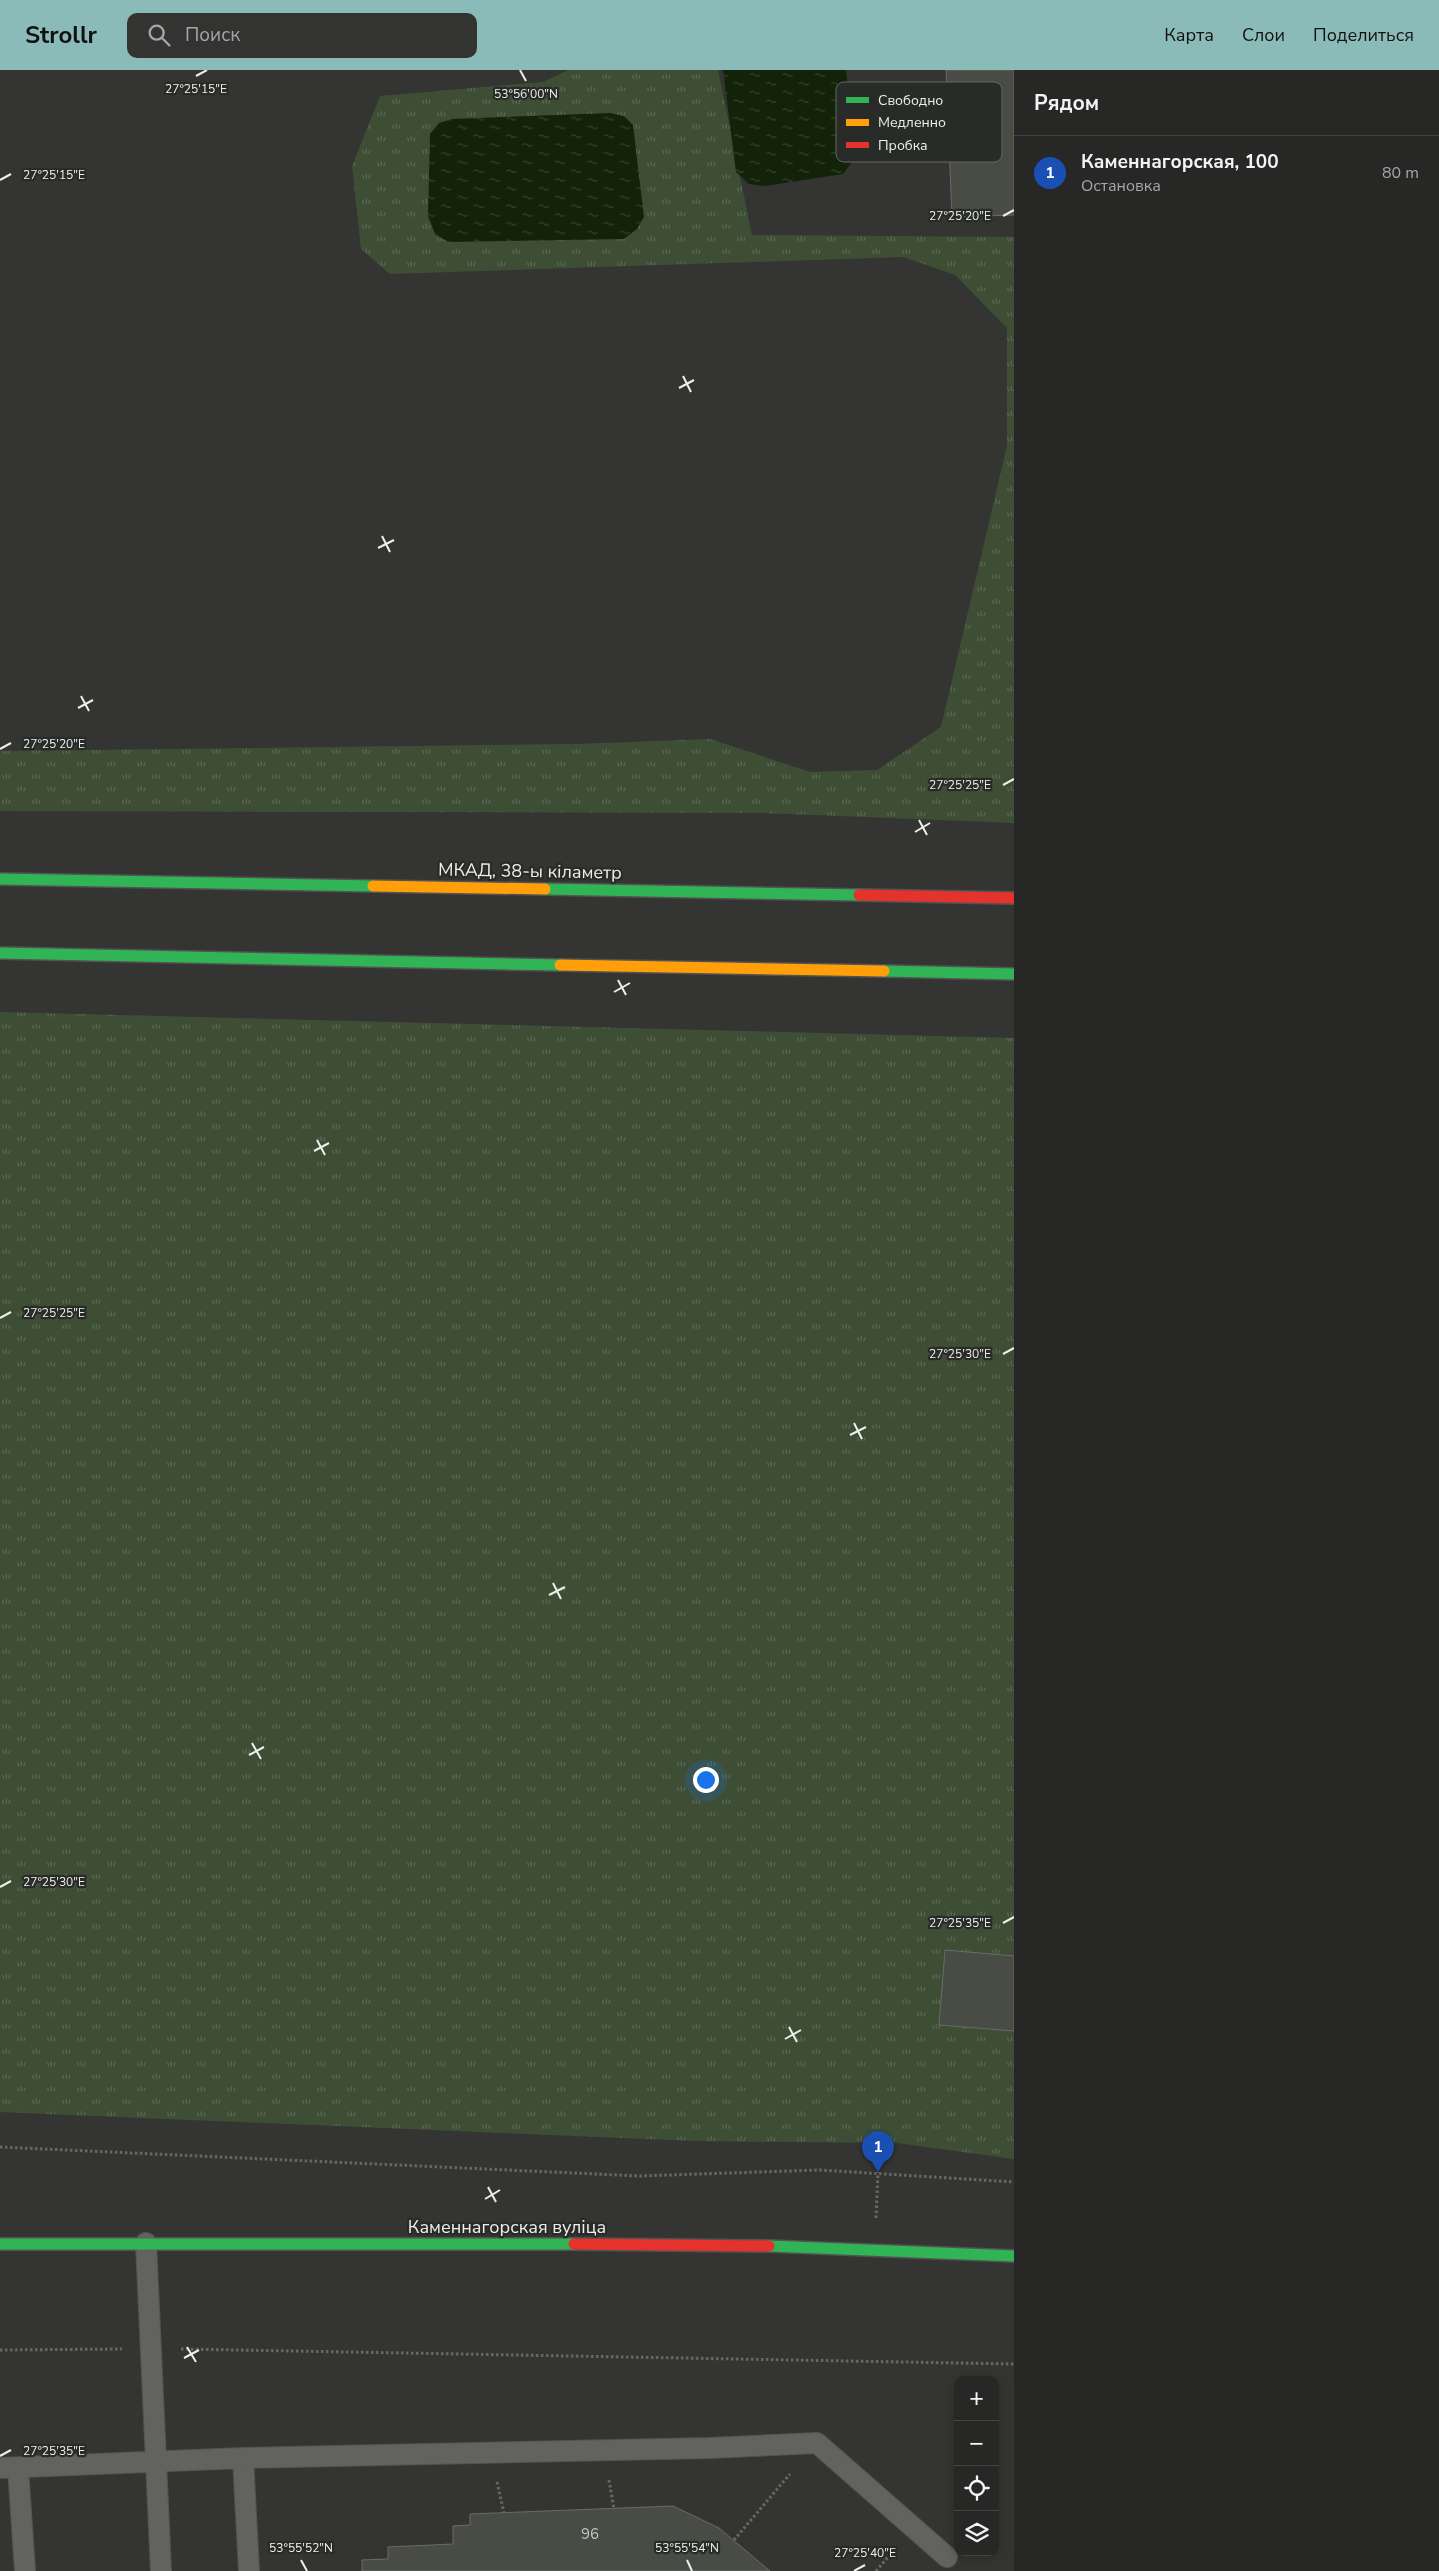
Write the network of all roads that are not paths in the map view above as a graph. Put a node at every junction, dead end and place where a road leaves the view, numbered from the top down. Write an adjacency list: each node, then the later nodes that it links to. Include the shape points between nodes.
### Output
1 (0, 879): 2 (main road, МКАД, 38-ы кіламетр)
2 (1014, 898)
3 (0, 954): 4 (main road)
4 (1014, 974)
5 (146, 2243): 6 (main road, Каменнагорская вуліца); 7 (main road, Каменнагорская вуліца, via 757,2245); 9 (lane)
6 (0, 2244)
7 (1014, 2256)
8 (243, 2458): 9 (lane); 11 (lane, via 817,2443); 14 (lane)
9 (155, 2463): 10 (lane); 13 (lane)
10 (9, 2468): 12 (lane)
11 (946, 2557)
12 (25, 2571)
13 (161, 2571)
14 (249, 2571)

